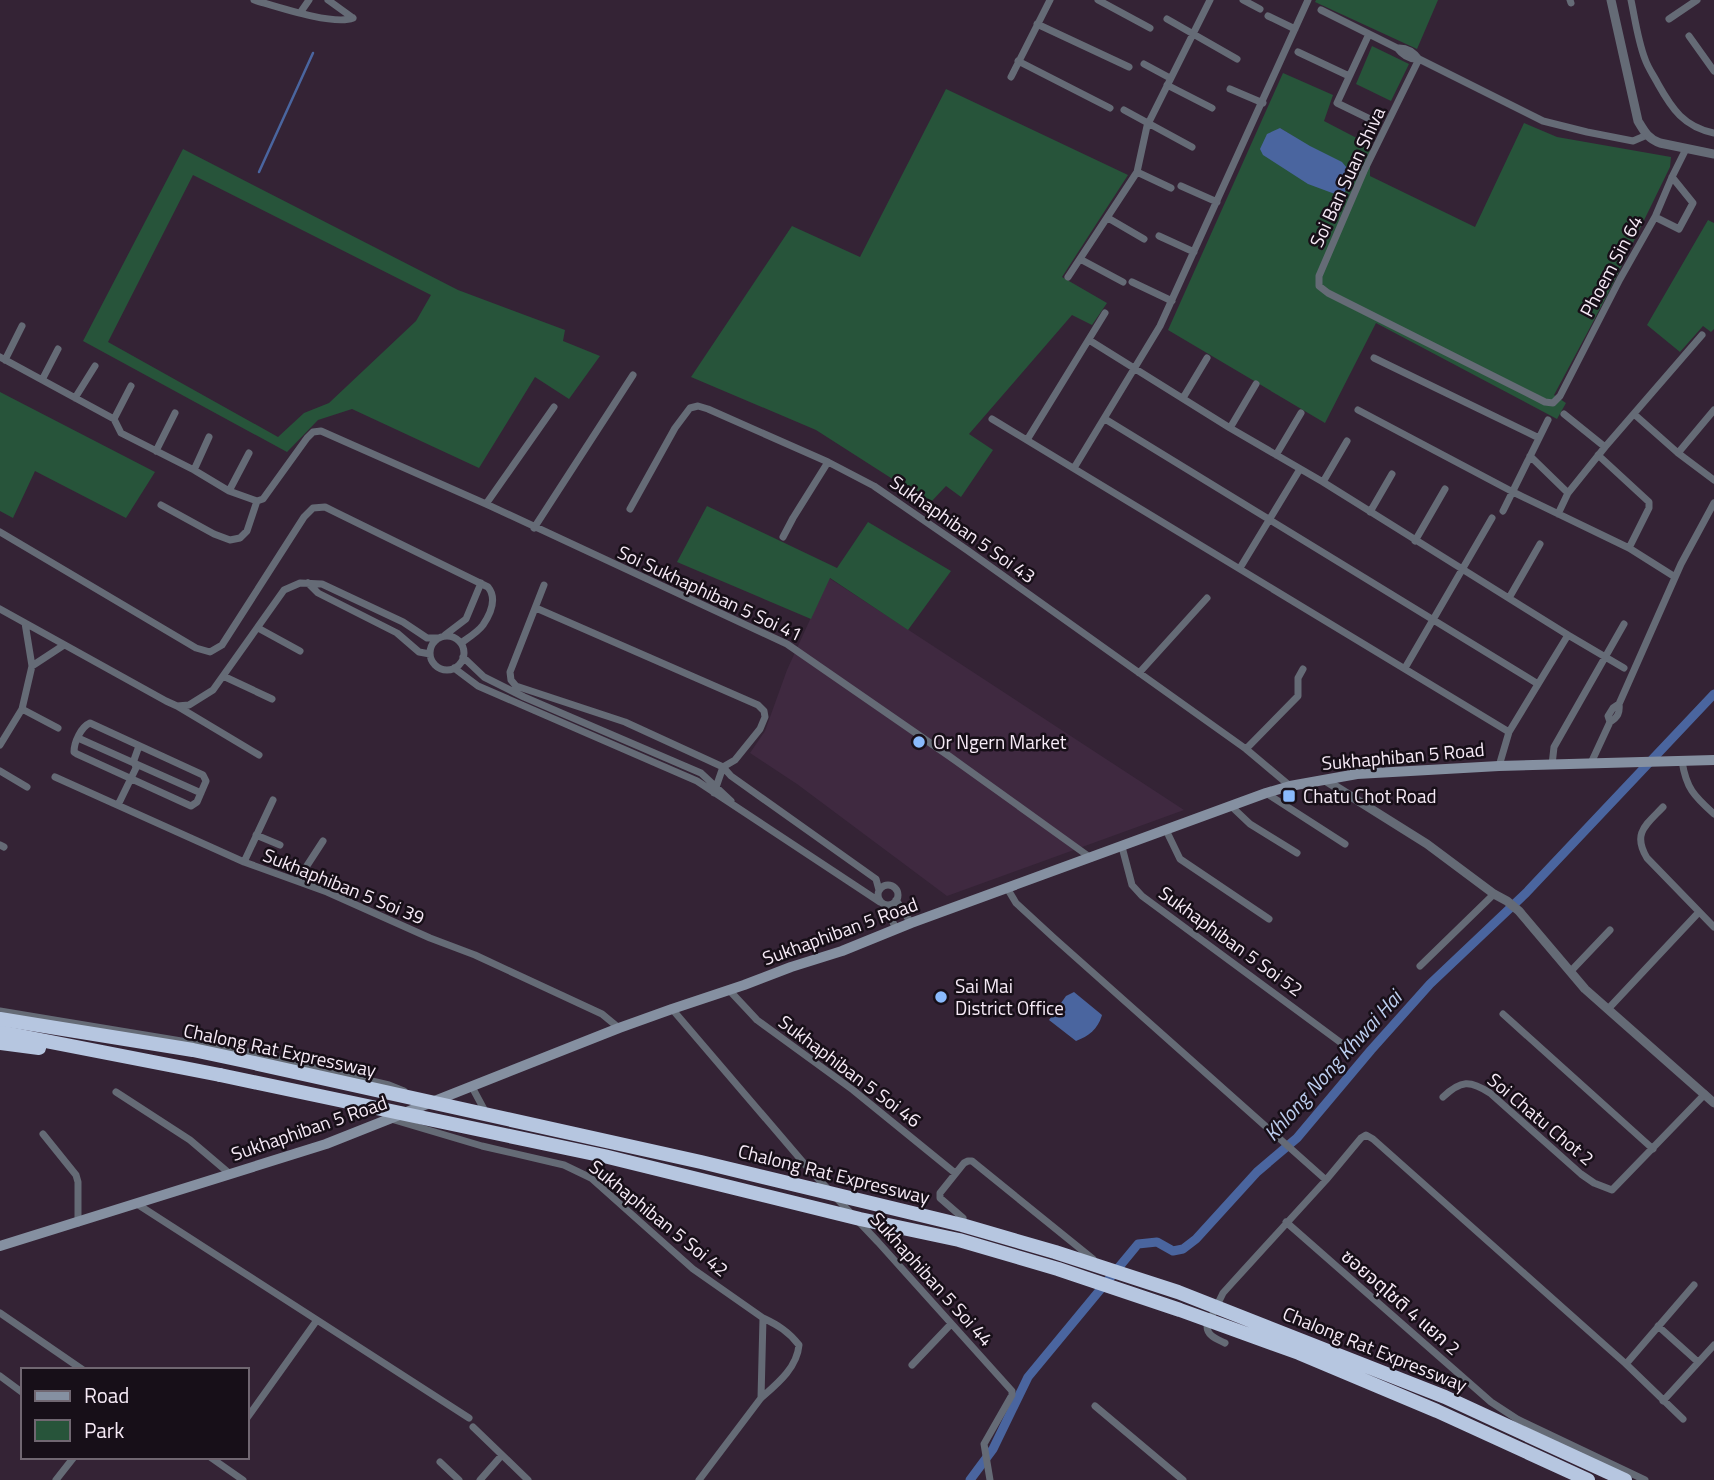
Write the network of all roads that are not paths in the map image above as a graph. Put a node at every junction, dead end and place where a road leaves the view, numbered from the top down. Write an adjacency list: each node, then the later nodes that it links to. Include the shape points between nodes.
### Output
1 (254, 0): 14 (street)
2 (309, 0): 14 (street)
3 (328, 0): 14 (street, via 353,18 345,22)
4 (1050, 0): 18 (street)
5 (1098, 0): 19 (street)
6 (1210, 0): 21 (street)
7 (1243, 0): 12 (street)
8 (1308, 0): 20 (street)
9 (1611, 0): 42 (street, via 1639,121)
10 (1631, 0): 41 (street, via 1645,59 1664,95 1682,118)
11 (1697, 0): 17 (street)
12 (1260, 9)
13 (1321, 10): 22 (street)
14 (300, 13)
15 (1268, 16): 20 (street)
16 (1167, 19): 21 (street)
17 (1669, 19)
18 (1037, 24): 27 (street); 29 (street)
19 (1150, 28)
20 (1295, 29): 35 (street)
21 (1192, 34): 25 (street); 33 (street)
22 (1368, 34): 26 (street, via 1413,60); 31 (street)
23 (1689, 36): 30 (street)
24 (1298, 52): 31 (street)
25 (1237, 58)
26 (1419, 59): 42 (street, via 1543,121 1633,141); 75 (street, Soi Ban Suan Shiva, via 1364,171 1319,276 1319,286 1545,402 1553,403)
27 (1018, 61): 32 (street); 36 (street)
28 (1144, 64): 33 (street)
29 (1129, 67)
30 (1714, 70)
31 (1349, 76): 39 (street, via 1337,103)
32 (1011, 77)
33 (1169, 81): 37 (street); 40 (street)
34 (1230, 89): 35 (street)
35 (1263, 103): 50 (street)
36 (1110, 108)
37 (1212, 108)
38 (1124, 110): 40 (street)
39 (1376, 122)
40 (1148, 123): 43 (street); 46 (street)
41 (1714, 133)
42 (1647, 135): 44 (street)
43 (1192, 147)
44 (1686, 149): 45 (street); 47 (street, Phoem Sin 64)
45 (1714, 154)
46 (1137, 172): 49 (street); 52 (street)
47 (1672, 177): 51 (street, Phoem Sin 64); 51 (street, via 1693,203 1679,229)
48 (1181, 186): 50 (street)
49 (1171, 188)
50 (1217, 202): 55 (street)
51 (1655, 217): 75 (street, Phoem Sin 64)
52 (1108, 218): 54 (street); 56 (street)
53 (1159, 236): 55 (street)
54 (1144, 239)
55 (1194, 251): 60 (street)
56 (1080, 259): 57 (street); 58 (street)
57 (1068, 277)
58 (1123, 282)
59 (1132, 282): 60 (street)
60 (1172, 301): 70 (street)
61 (1105, 313): 64 (street)
62 (22, 327): 68 (street)
63 (1702, 335): 84 (street)
64 (1089, 340): 70 (street); 92 (street)
65 (58, 349): 72 (street)
66 (1208, 358): 77 (street)
67 (1374, 358): 91 (street)
68 (3, 359): 72 (street)
69 (95, 366): 76 (street)
70 (1136, 368): 77 (street); 87 (street)
71 (633, 375): 122 (street)
72 (42, 380): 76 (street)
73 (1256, 384): 89 (street)
74 (131, 386): 85 (street)
75 (1560, 396)
76 (75, 398): 85 (street)
77 (1183, 398): 89 (street)
78 (554, 407): 114 (street)
79 (1358, 410): 110 (street)
80 (1714, 410): 97 (street)
81 (1300, 413): 98 (street)
82 (176, 414): 95 (street)
83 (1564, 414): 94 (street)
84 (1634, 414): 94 (street); 97 (street)
85 (114, 419): 95 (street, via 121,433)
86 (992, 419): 92 (street)
87 (1105, 419): 102 (street); 121 (street)
88 (1548, 420): 91 (street)
89 (1230, 428): 98 (street)
90 (209, 437): 104 (street)
91 (1539, 438): 100 (street)
92 (1027, 440): 102 (street)
93 (1346, 441): 107 (street)
94 (1605, 447): 99 (street)
95 (156, 451): 104 (street)
96 (249, 453): 109 (street)
97 (1678, 453): 106 (street)
98 (1276, 455): 103 (street)
99 (1598, 455): 111 (street); 127 (street, via 1649,502)
100 (1530, 456): 110 (street); 111 (street)
101 (828, 462): 116 (street, Sukhaphiban 5 Soi 43, via 708,409 690,408); 124 (street); 159 (street, Sukhaphiban 5 Soi 43, via 874,486)
102 (1074, 468): 128 (street)
103 (1300, 469): 107 (street); 121 (street)
104 (194, 470): 109 (street)
105 (1392, 474): 118 (street)
106 (1714, 480)
107 (1323, 482): 118 (street)
108 (1445, 489): 125 (street)
109 (229, 491): 112 (street)
110 (1513, 492): 117 (street); 119 (street)
111 (1568, 493): 119 (street)
112 (257, 501): 113 (street, via 247,531 230,540); 114 (street, Soi Sukhaphiban 5 Soi 41, via 307,438 321,431)
113 (161, 505)
114 (486, 505): 122 (street, Soi Sukhaphiban 5 Soi 41)
115 (1713, 507): 130 (street)
116 (630, 509)
117 (1503, 511)
118 (1370, 512): 125 (street)
119 (1558, 514): 127 (street)
120 (1492, 518): 129 (street)
121 (1269, 520): 128 (street); 140 (street)
122 (534, 528): 203 (street, Soi Sukhaphiban 5 Soi 41, via 787,644)
123 (0, 532): 132 (street, via 210,652 222,645 313,508 325,507)
124 (783, 537)
125 (1415, 541): 129 (street)
126 (1540, 544): 135 (street)
127 (1629, 548): 130 (street)
128 (1240, 568): 156 (street)
129 (1462, 570): 135 (street); 140 (street)
130 (1675, 577): 176 (street, via 1619,704 1620,711)
131 (307, 582): 136 (street); 139 (street, via 318,593); 144 (street, via 284,590)
132 (481, 583): 147 (street, via 466,619); 148 (street, via 493,593 494,601 483,626)
133 (544, 585): 137 (street)
134 (1206, 598): 159 (street)
135 (1509, 598): 146 (street)
136 (365, 603): 139 (street); 141 (street)
137 (536, 608): 172 (street, via 758,705 765,717 760,729); 179 (street, via 510,681 625,722)
138 (0, 609): 142 (street)
139 (360, 615): 145 (street)
140 (1433, 620): 156 (street); 161 (street)
141 (403, 622): 145 (street); 147 (street, via 426,638)
142 (25, 623): 149 (street); 154 (street)
143 (1624, 624): 153 (street)
144 (258, 628): 150 (street); 160 (street)
145 (397, 633): 151 (street, via 419,652)
146 (1568, 635): 153 (street); 161 (street)
147 (442, 637): 148 (street); 151 (street, via 432,644)
148 (461, 643): 152 (street)
149 (64, 645): 154 (street); 163 (street)
150 (300, 650)
151 (430, 654): 155 (street, via 440,668)
152 (463, 657): 155 (street); 187 (street, via 484,677 524,697 701,773)
153 (1605, 657): 157 (street); 177 (street, via 1554,747)
154 (32, 666): 164 (street)
155 (454, 668): 187 (street, via 478,687)
156 (1405, 668): 166 (street)
157 (1624, 668)
158 (1303, 669): 170 (street, via 1298,696)
159 (1139, 673): 170 (street, Sukhaphiban 5 Soi 43)
160 (223, 676): 162 (street); 163 (street, via 200,699)
161 (1538, 684): 166 (street)
162 (272, 699)
163 (177, 706): 171 (street)
164 (22, 709): 165 (street); 168 (street)
165 (58, 728)
166 (1509, 732): 178 (street)
167 (78, 738): 169 (street, via 90,723); 175 (street); 183 (street, via 77,754)
168 (0, 745)
169 (139, 746): 175 (street); 188 (street, via 203,775 206,781)
170 (1246, 749): 185 (street, Sukhaphiban 5 Soi 43)
171 (258, 755)
172 (735, 760): 179 (street); 181 (street)
173 (1714, 760): 174 (main road, Sukhaphiban 5 Road)
174 (1682, 761): 176 (main road, Sukhaphiban 5 Road); 195 (street, via 1685,781)
175 (134, 763): 183 (street); 188 (street)
176 (1591, 763): 177 (main road, Sukhaphiban 5 Road)
177 (1552, 765): 178 (main road, Sukhaphiban 5 Road)
178 (1499, 766): 184 (main road, Sukhaphiban 5 Road)
179 (723, 767): 181 (street); 187 (street)
180 (0, 771): 186 (street)
181 (732, 776): 190 (street); 207 (street, via 876,879)
182 (55, 777): 192 (street, Sukhaphiban 5 Soi 39)
183 (131, 779): 188 (street, via 191,806); 192 (street)
184 (1325, 780): 185 (main road, Sukhaphiban 5 Road); 208 (street, via 1427,844)
185 (1290, 786): 189 (main road, Sukhaphiban 5 Road)
186 (27, 787)
187 (715, 791): 190 (street)
188 (201, 793)
189 (1266, 793): 193 (main road, Sukhaphiban 5 Road); 199 (street)
190 (725, 797): 210 (street)
191 (273, 800): 197 (street)
192 (118, 805): 204 (street, Sukhaphiban 5 Soi 39)
193 (1231, 806): 196 (main road, Sukhaphiban 5 Road); 202 (street, via 1250,824)
194 (1663, 807): 211 (street, via 1643,828 1641,846)
195 (1714, 814)
196 (1166, 830): 201 (main road, Sukhaphiban 5 Road); 212 (street, via 1180,859)
197 (256, 835): 200 (street); 204 (street)
198 (323, 841): 205 (street)
199 (1345, 844)
200 (280, 845)
201 (1122, 846): 203 (main road, Sukhaphiban 5 Road); 228 (street, Sukhaphiban 5 Soi 52, via 1132,885 1142,895)
202 (1297, 853)
203 (1091, 858): 206 (main road, Sukhaphiban 5 Road)
204 (244, 862): 205 (street, Sukhaphiban 5 Soi 39)
205 (297, 881): 225 (street, Sukhaphiban 5 Soi 39, via 475,955 602,1014)
206 (1007, 888): 213 (main road, Sukhaphiban 5 Road); 242 (street, via 1016,903 1054,938)
207 (880, 890): 209 (street, via 891,886); 210 (street)
208 (1494, 894): 217 (street); 218 (street, via 1519,911)
209 (896, 900): 210 (street); 213 (street)
210 (883, 903): 215 (street)
211 (1699, 912): 214 (street); 220 (street)
212 (1269, 919)
213 (911, 923): 215 (main road, Sukhaphiban 5 Road)
214 (1714, 927)
215 (896, 929): 219 (main road, Sukhaphiban 5 Road)
216 (1609, 930): 218 (street)
217 (1420, 966)
218 (1570, 972): 220 (street)
219 (729, 990): 221 (main road, Sukhaphiban 5 Road); 240 (street, Sukhaphiban 5 Soi 46, via 757,1020)
220 (1609, 1008): 232 (street)
221 (672, 1009): 225 (main road, Sukhaphiban 5 Road); 253 (street, Sukhaphiban 5 Soi 44, via 808,1168)
222 (0, 1011): 235 (street, via 248,1052 389,1084)
223 (1503, 1014): 238 (street)
224 (0, 1018): 283 (highway, Chalong Rat Expressway, bridge, via 193,1050 701,1162 962,1225 1178,1292 1446,1397)
225 (619, 1028): 230 (main road, Sukhaphiban 5 Road)
226 (0, 1032): 229 (highway, Chalong Rat Expressway)
227 (0, 1043): 229 (highway)
228 (1344, 1045)
229 (148, 1060): 282 (highway, Chalong Rat Expressway, bridge, via 604,1156 1033,1261 1299,1353)
230 (472, 1087): 235 (main road, Sukhaphiban 5 Road); 239 (street)
231 (116, 1092): 241 (street, via 190,1140)
232 (1705, 1094): 234 (street); 238 (street, Soi Chatu Chot 2)
233 (1443, 1097): 238 (street, Soi Chatu Chot 2, via 1460,1084 1478,1085 1581,1174 1612,1191)
234 (1714, 1102)
235 (421, 1106): 236 (main road, Sukhaphiban 5 Road)
236 (390, 1119): 239 (street, Sukhaphiban 5 Soi 42); 241 (main road, Sukhaphiban 5 Road)
237 (43, 1134): 246 (street, via 76,1175)
238 (1653, 1149)
239 (514, 1153): 251 (street, Sukhaphiban 5 Soi 42, via 564,1165 591,1178 693,1269)
240 (955, 1173): 244 (street, via 940,1198); 248 (street, via 972,1161)
241 (230, 1174): 243 (main road, Sukhaphiban 5 Road)
242 (1326, 1180): 245 (street); 258 (street, via 1361,1138 1373,1139)
243 (137, 1204): 246 (main road, Sukhaphiban 5 Road); 252 (street)
244 (963, 1218)
245 (1286, 1222): 255 (street, via 1223,1293 1207,1326 1209,1334); 284 (street, ซอยจตุโชติ 4 แยก 2, via 1491,1402)
246 (78, 1223): 247 (main road, Sukhaphiban 5 Road)
247 (0, 1246)
248 (1093, 1259)
249 (1693, 1285): 254 (street)
250 (0, 1313): 260 (street)
251 (763, 1318): 263 (street); 263 (street, Sukhaphiban 5 Soi 42, via 800,1345 782,1380)
252 (317, 1320): 266 (street); 267 (street)
253 (951, 1324): 259 (street); 274 (street, Sukhaphiban 5 Soi 44, via 1012,1391 984,1444)
254 (1658, 1326): 257 (street); 258 (street)
255 (1225, 1343)
256 (1714, 1345): 257 (street)
257 (1698, 1362): 264 (street)
258 (1626, 1364): 264 (street)
259 (912, 1365)
260 (80, 1368)
261 (0, 1376): 262 (street)
262 (21, 1392)
263 (761, 1398): 280 (street)
264 (1662, 1401): 268 (street)
265 (1095, 1406): 281 (street)
266 (248, 1417)
267 (469, 1418)
268 (1683, 1419)
269 (473, 1427): 270 (street)
270 (502, 1455): 278 (street); 279 (street)
271 (72, 1459): 275 (street)
272 (213, 1459): 276 (street)
273 (440, 1462): 277 (street)
274 (990, 1476)
275 (56, 1480)
276 (243, 1480)
277 (459, 1480)
278 (480, 1480)
279 (528, 1480)
280 (699, 1480)
281 (1183, 1480)
282 (1588, 1480)
283 (1625, 1480)
284 (1645, 1480)

